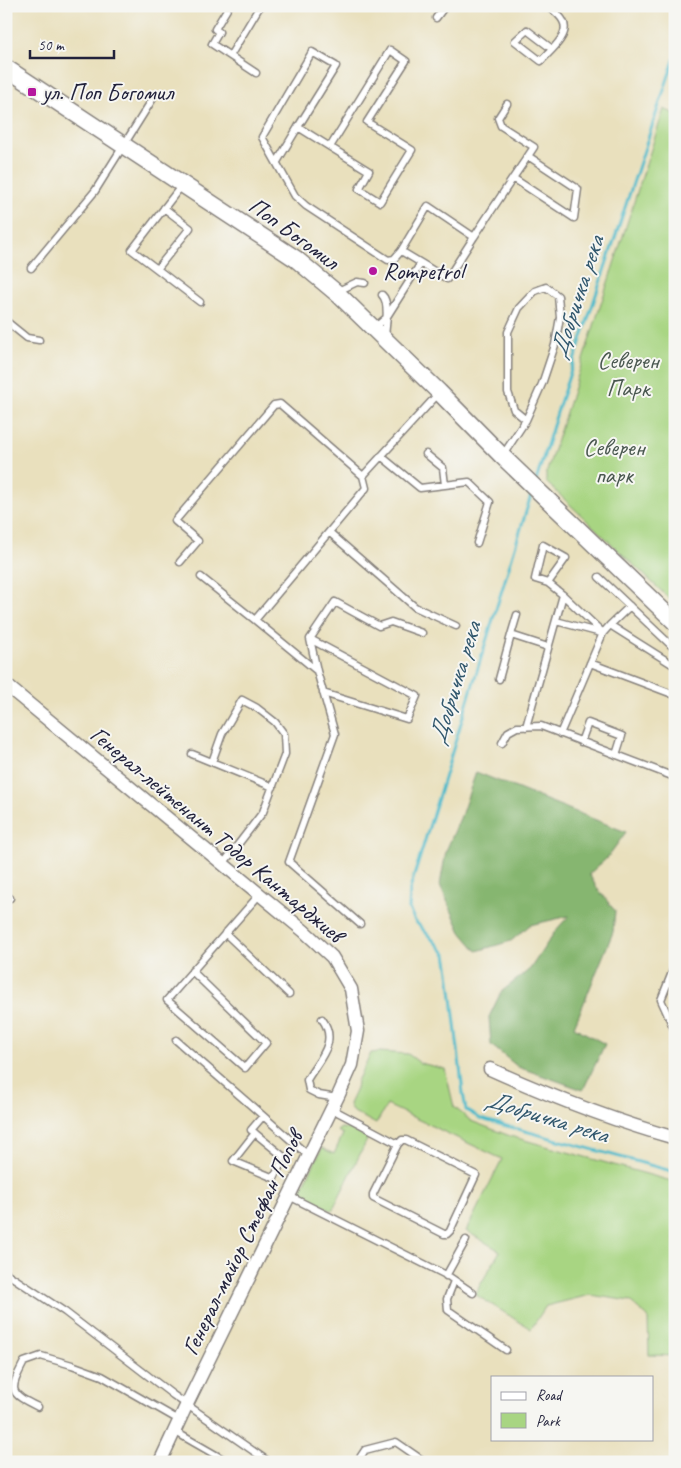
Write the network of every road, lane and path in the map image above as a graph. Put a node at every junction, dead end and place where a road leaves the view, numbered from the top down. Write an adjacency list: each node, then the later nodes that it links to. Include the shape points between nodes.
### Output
1 (228, 6): 7 (lane, via 215,29 219,32 212,44)
2 (260, 6): 7 (lane)
3 (445, 6): 5 (lane)
4 (548, 6): 6 (lane, via 563,20 564,26 559,41)
5 (436, 18)
6 (552, 49): 6 (lane, via 527,30 515,41 541,61)
7 (230, 56): 9 (lane)
8 (6, 68): 13 (street, Поп Богомил)
9 (256, 73)
10 (152, 100): 13 (lane)
11 (507, 104): 15 (lane, via 498,118 502,126 534,147)
12 (298, 127): 14 (lane); 16 (lane); 16 (lane, via 336,66 312,52 262,137)
13 (124, 145): 18 (street, Поп Богомил); 23 (lane, via 95,191)
14 (330, 147): 14 (lane, via 390,50 406,60 367,122 412,150 380,202 359,189 369,171)
15 (528, 156): 17 (lane); 17 (lane, via 578,190 574,218)
16 (276, 162): 21 (lane, via 295,196 306,206 388,260 394,259)
17 (513, 178): 20 (lane)
18 (182, 184): 19 (lane); 26 (street, Поп Богомил, via 296,260)
19 (164, 208): 24 (lane, via 132,250); 24 (lane, via 190,228)
20 (474, 236): 21 (lane, via 428,206); 22 (lane, via 447,279)
21 (401, 251): 22 (lane)
22 (421, 263): 29 (lane)
23 (31, 268)
24 (157, 269): 28 (lane)
25 (365, 283): 26 (lane, via 357,282)
26 (336, 292): 31 (street, Поп Богомил)
27 (382, 295): 29 (lane)
28 (200, 302)
29 (386, 318): 31 (lane); 32 (lane)
30 (6, 321): 33 (lane, via 27,338)
31 (372, 326): 32 (street, Поп Богомил)
32 (385, 339): 34 (street, Поп Богомил)
33 (39, 340)
34 (440, 392): 37 (lane); 38 (street, Поп Богомил)
35 (526, 420): 35 (lane, via 555,345 560,317 558,296 546,287 536,291 519,308 508,332 508,392 514,410); 38 (lane)
36 (426, 454): 40 (lane, via 443,468)
37 (381, 456): 39 (lane); 40 (lane, via 420,488)
38 (502, 456): 52 (street, Поп Богомил)
39 (364, 476): 41 (lane, via 366,488); 43 (lane, via 280,404 274,405 175,521 198,541)
40 (445, 485): 42 (lane, via 468,482 490,502)
41 (329, 532): 50 (lane); 54 (lane, via 415,606)
42 (477, 543)
43 (180, 562)
44 (201, 577): 50 (lane)
45 (599, 577): 48 (lane)
46 (548, 583): 46 (lane, via 535,579 543,545 566,558); 47 (lane)
47 (562, 595): 51 (lane); 56 (lane)
48 (630, 606): 53 (lane); 60 (lane)
49 (517, 615): 57 (lane)
50 (255, 620): 63 (lane)
51 (556, 621): 56 (lane); 59 (lane)
52 (675, 622)
53 (610, 625): 56 (lane); 62 (lane)
54 (456, 626)
55 (422, 632): 58 (lane, via 391,622 379,626 335,602)
56 (602, 633): 61 (lane)
57 (511, 635): 59 (lane); 64 (lane)
58 (310, 640): 63 (lane); 66 (lane, via 417,696 407,719)
59 (548, 647): 68 (lane)
60 (675, 649)
61 (590, 663): 67 (lane); 69 (lane)
62 (675, 666)
63 (317, 671): 66 (lane)
64 (499, 679)
65 (6, 685): 77 (street, Генерал-лейтенант Тодор Кантарджиев)
66 (323, 693): 79 (lane, via 335,734 289,862)
67 (675, 695)
68 (526, 727): 69 (lane, via 541,726); 71 (lane, via 508,732)
69 (560, 734): 70 (lane)
70 (581, 742): 73 (lane); 73 (lane, via 588,723 622,736)
71 (502, 743)
72 (192, 754): 74 (lane)
73 (616, 755): 75 (lane)
74 (212, 762): 76 (lane); 76 (lane, via 222,734 242,700 258,708 284,734 285,754)
75 (675, 776)
76 (273, 787): 77 (lane, via 263,812)
77 (223, 864): 78 (street, Генерал-лейтенант Тодор Кантарджиев)
78 (260, 894): 80 (lane); 87 (street, Генерал-лейтенант Тодор Кантарджиев, via 332,957 351,988 358,1031)
79 (360, 924)
80 (225, 933): 82 (lane); 83 (lane)
81 (675, 965): 85 (lane, via 661,1000)
82 (192, 971): 82 (lane, via 266,1043 245,1068 167,1000)
83 (290, 994)
84 (322, 1019): 89 (lane, via 328,1028 328,1043 307,1080 309,1090)
85 (675, 1030)
86 (176, 1040): 90 (lane)
87 (356, 1041): 89 (street, Генерал-майор Стефан Попов, via 352,1065)
88 (490, 1069): 92 (street, via 564,1102)
89 (334, 1104): 93 (lane); 94 (street, Генерал-майор Стефан Попов)
90 (263, 1116): 91 (lane, via 251,1130); 94 (lane)
91 (254, 1133): 91 (lane, via 233,1161 274,1178 284,1157)
92 (675, 1138)
93 (398, 1144): 93 (lane, via 373,1198 447,1234 476,1175 406,1140)
94 (309, 1156): 95 (street, Генерал-майор Стефан Попов)
95 (288, 1196): 98 (lane); 102 (street, Генерал-майор Стефан Попов)
96 (466, 1240): 98 (lane)
97 (6, 1273): 102 (lane, via 65,1312)
98 (446, 1276): 99 (lane)
99 (454, 1281): 100 (lane); 101 (lane, via 447,1299 448,1310)
100 (473, 1293)
101 (506, 1350)
102 (187, 1404): 104 (street, Генерал-майор Стефан Попов); 107 (lane)
103 (38, 1407): 104 (lane, via 18,1397 14,1390 24,1362 41,1356 102,1376)
104 (177, 1426): 105 (street, Генерал-майор Стефан Попов); 106 (lane)
105 (160, 1462)
106 (228, 1462)
107 (269, 1462)
108 (357, 1462): 109 (lane, via 365,1450 396,1442)
109 (425, 1462)

